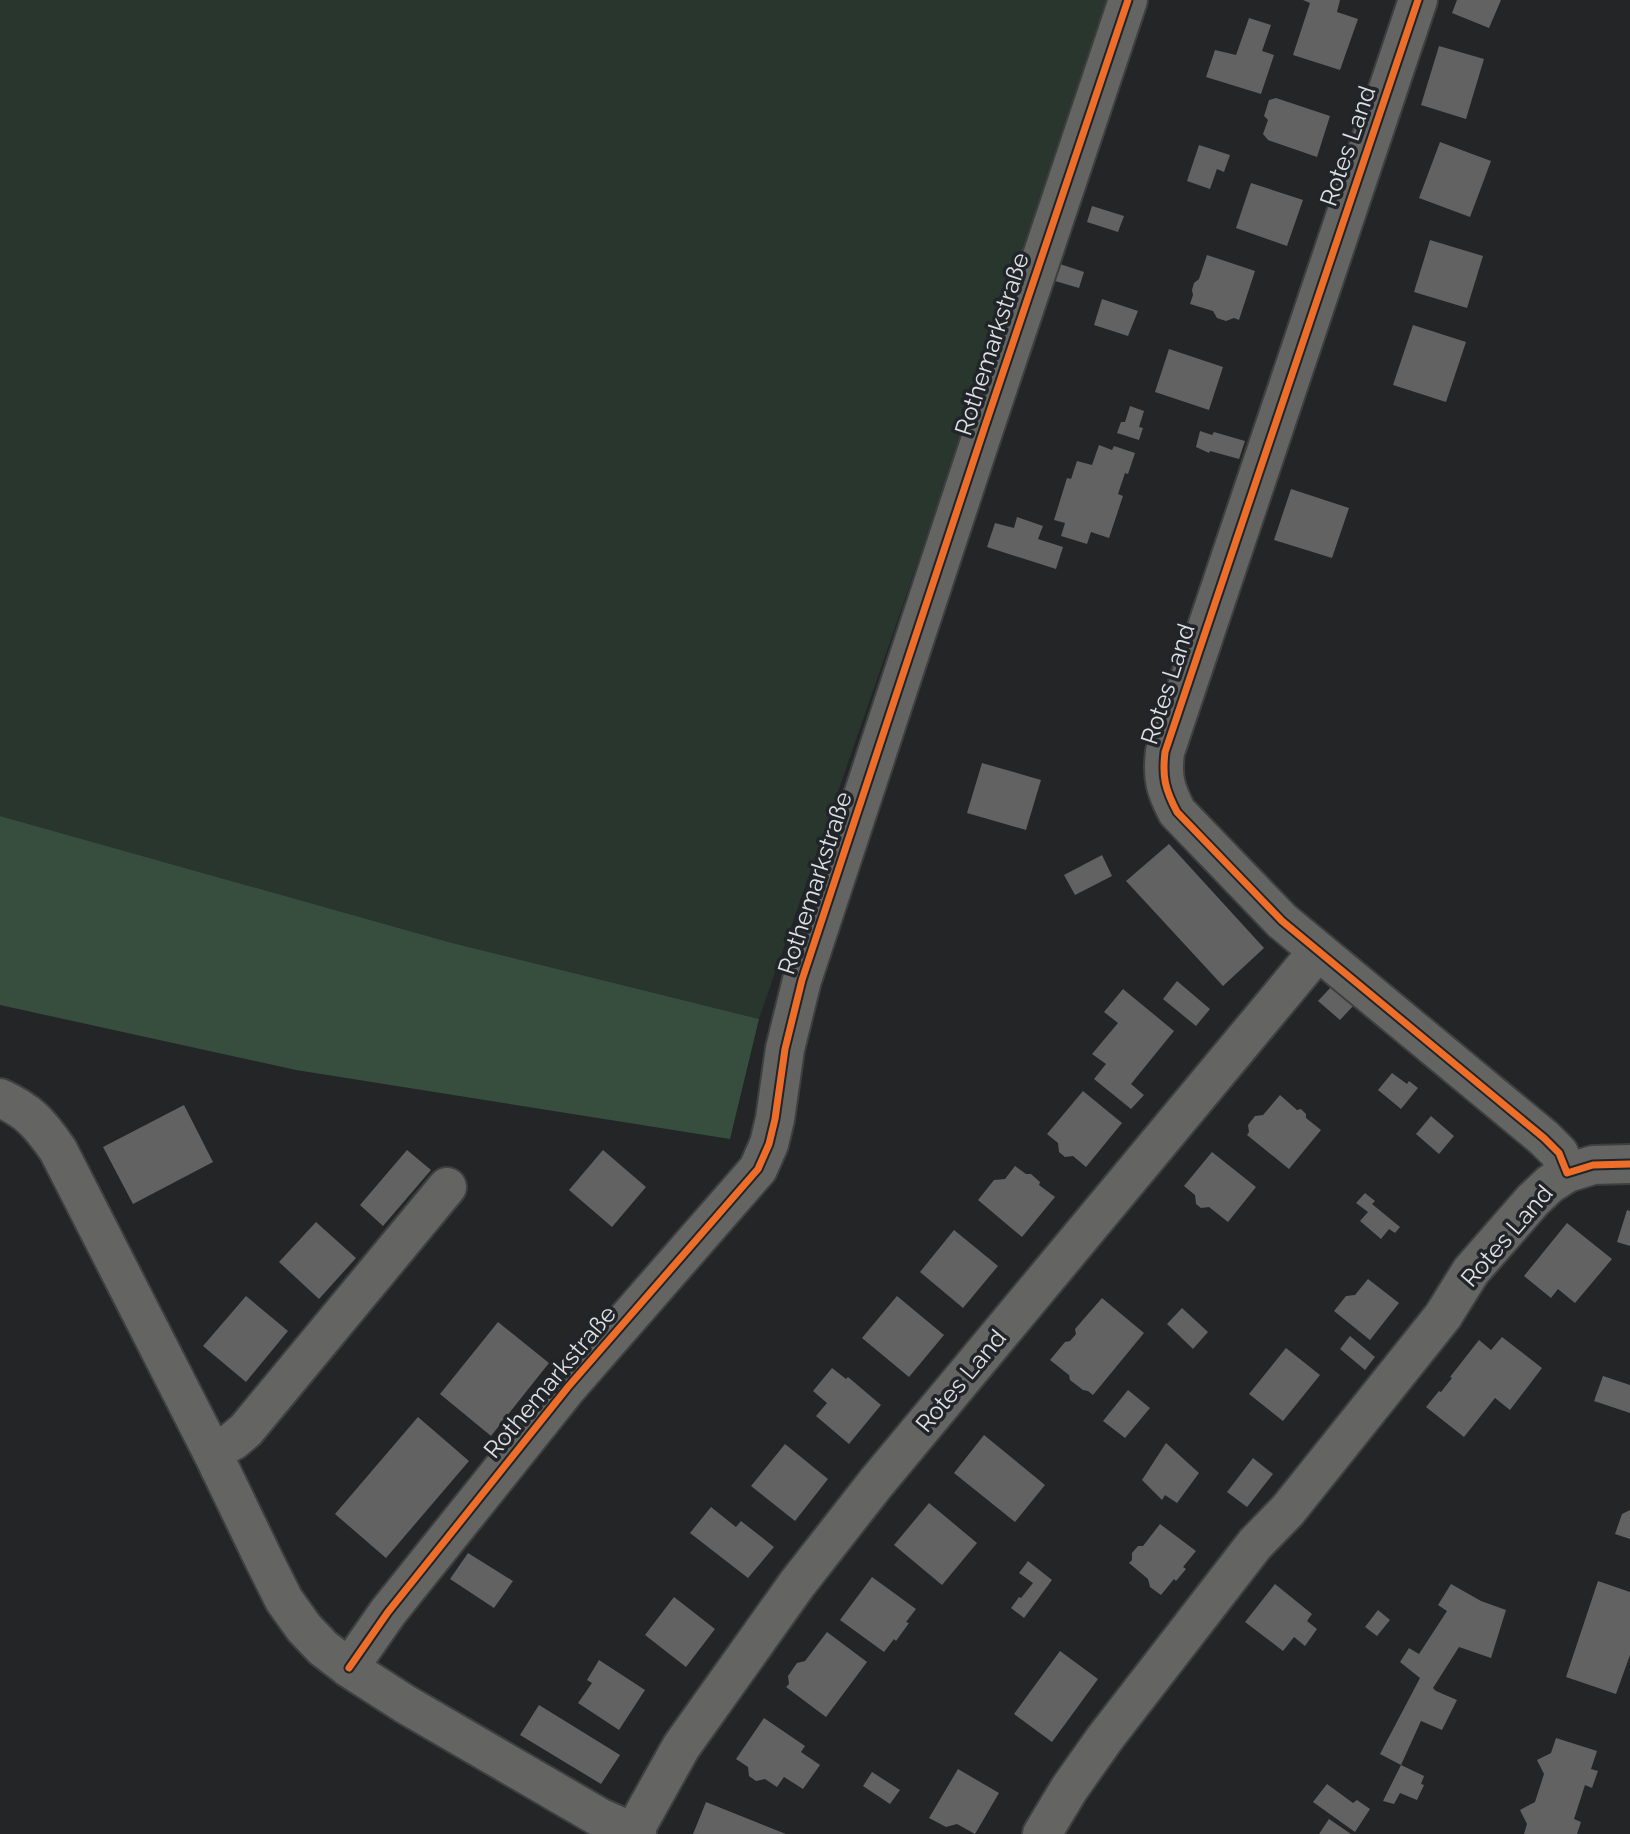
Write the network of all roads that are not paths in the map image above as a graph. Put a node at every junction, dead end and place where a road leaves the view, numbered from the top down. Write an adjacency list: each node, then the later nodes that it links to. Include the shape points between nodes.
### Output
1 (1128, 0): 9 (street, Rothemarkstraße, via 803,980 785,1049 775,1119 758,1169 568,1387 388,1612)
2 (1418, 0): 3 (street, Rotes Land, via 1162,772 1177,812 1282,921)
3 (1318, 951): 6 (street, Rotes Land, via 1544,1138 1559,1153); 10 (street, Rotes Land, via 797,1584 681,1747)
4 (0, 1098): 8 (street, via 42,1127 58,1150)
5 (1630, 1164): 6 (street, Rotes Land, via 1594,1165)
6 (1567, 1173): 11 (street, Rotes Land, via 1533,1200 1471,1271 1443,1316 1288,1510 1255,1544 1114,1727)
7 (447, 1187): 8 (street, via 246,1430)
8 (212, 1452): 9 (street, via 284,1600 323,1648)
9 (349, 1668): 10 (street, via 588,1810)
10 (635, 1833)
11 (1042, 1834)

